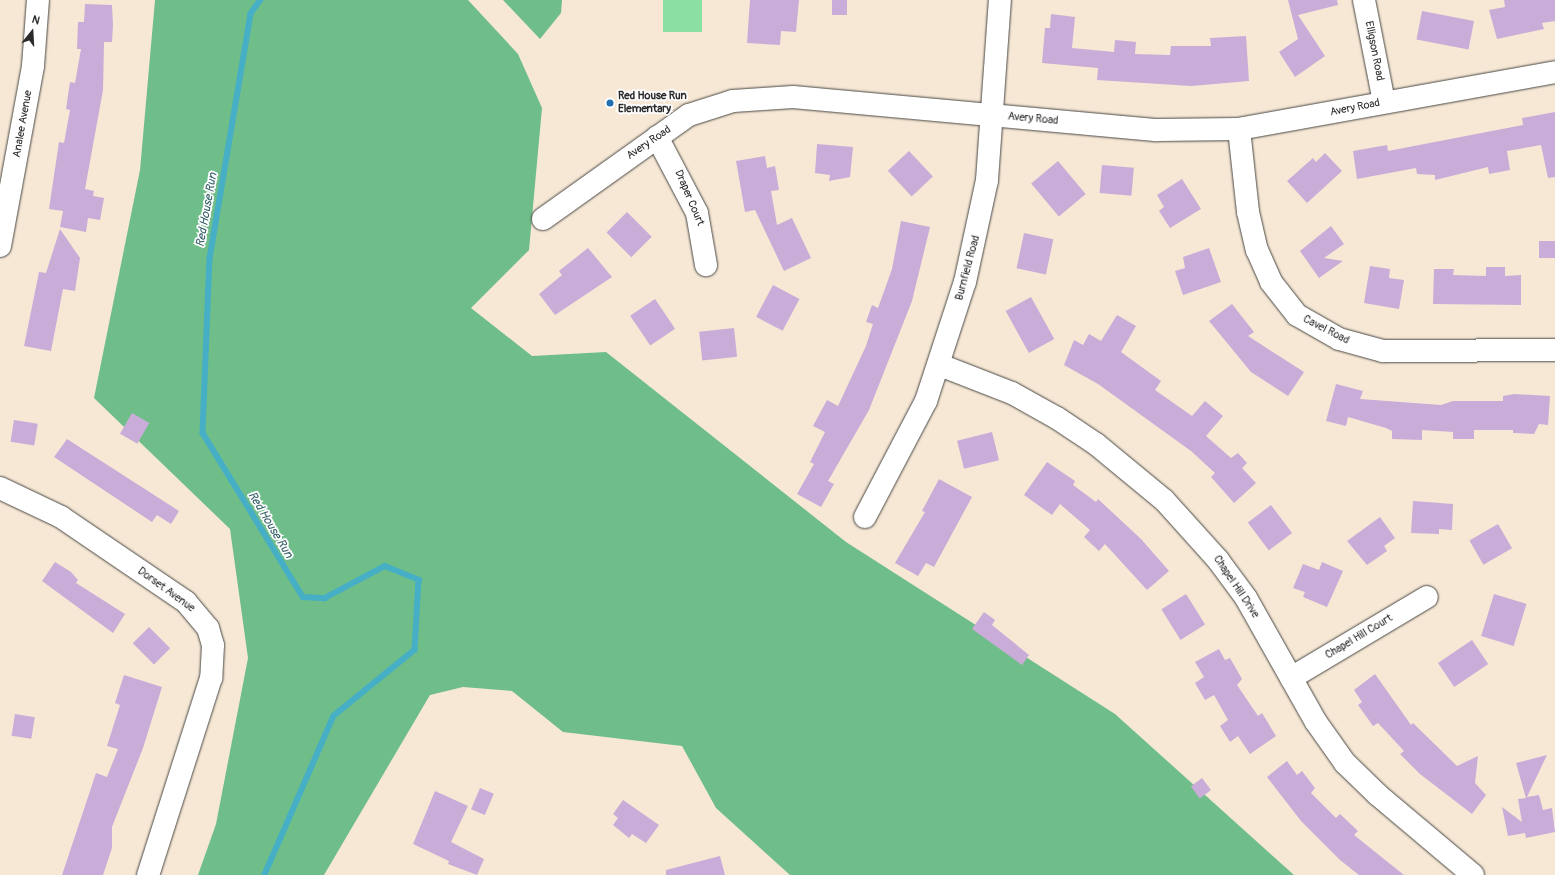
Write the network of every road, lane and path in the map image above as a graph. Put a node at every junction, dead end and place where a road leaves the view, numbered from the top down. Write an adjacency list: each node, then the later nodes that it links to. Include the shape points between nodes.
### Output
1 (38, 0): 10 (street, Analee Avenue, via 33,66)
2 (1000, 0): 6 (street, Burnfield Road)
3 (1364, 0): 5 (street, Elligson Road)
4 (1555, 72): 5 (street, Avery Road)
5 (1384, 102): 7 (street, Avery Road)
6 (992, 116): 7 (street, Avery Road, via 1158,130); 8 (street, Avery Road, via 770,97 712,106 689,115); 13 (street, Burnfield Road, via 980,220)
7 (1239, 129): 12 (street, Cavel Road, via 1248,212 1257,250 1271,282 1303,319 1339,339 1384,351)
8 (658, 137): 9 (street, Avery Road); 11 (street, Draper Court, via 697,213)
9 (543, 219)
10 (0, 246)
11 (706, 265)
12 (1555, 350)
13 (940, 365): 15 (street, Burnfield Road, via 911,432); 17 (street, Chapel Hill Drive, via 1012,393 1057,418 1096,444 1158,495 1223,566 1246,598)
14 (0, 488): 18 (street, Dorset Avenue, via 61,517 186,602 208,628 213,645 211,678)
15 (865, 517)
16 (1427, 597): 17 (street, Chapel Hill Court)
17 (1291, 678): 19 (street, Chapel Hill Drive, via 1346,763 1378,796)
18 (148, 875)
19 (1473, 875)

